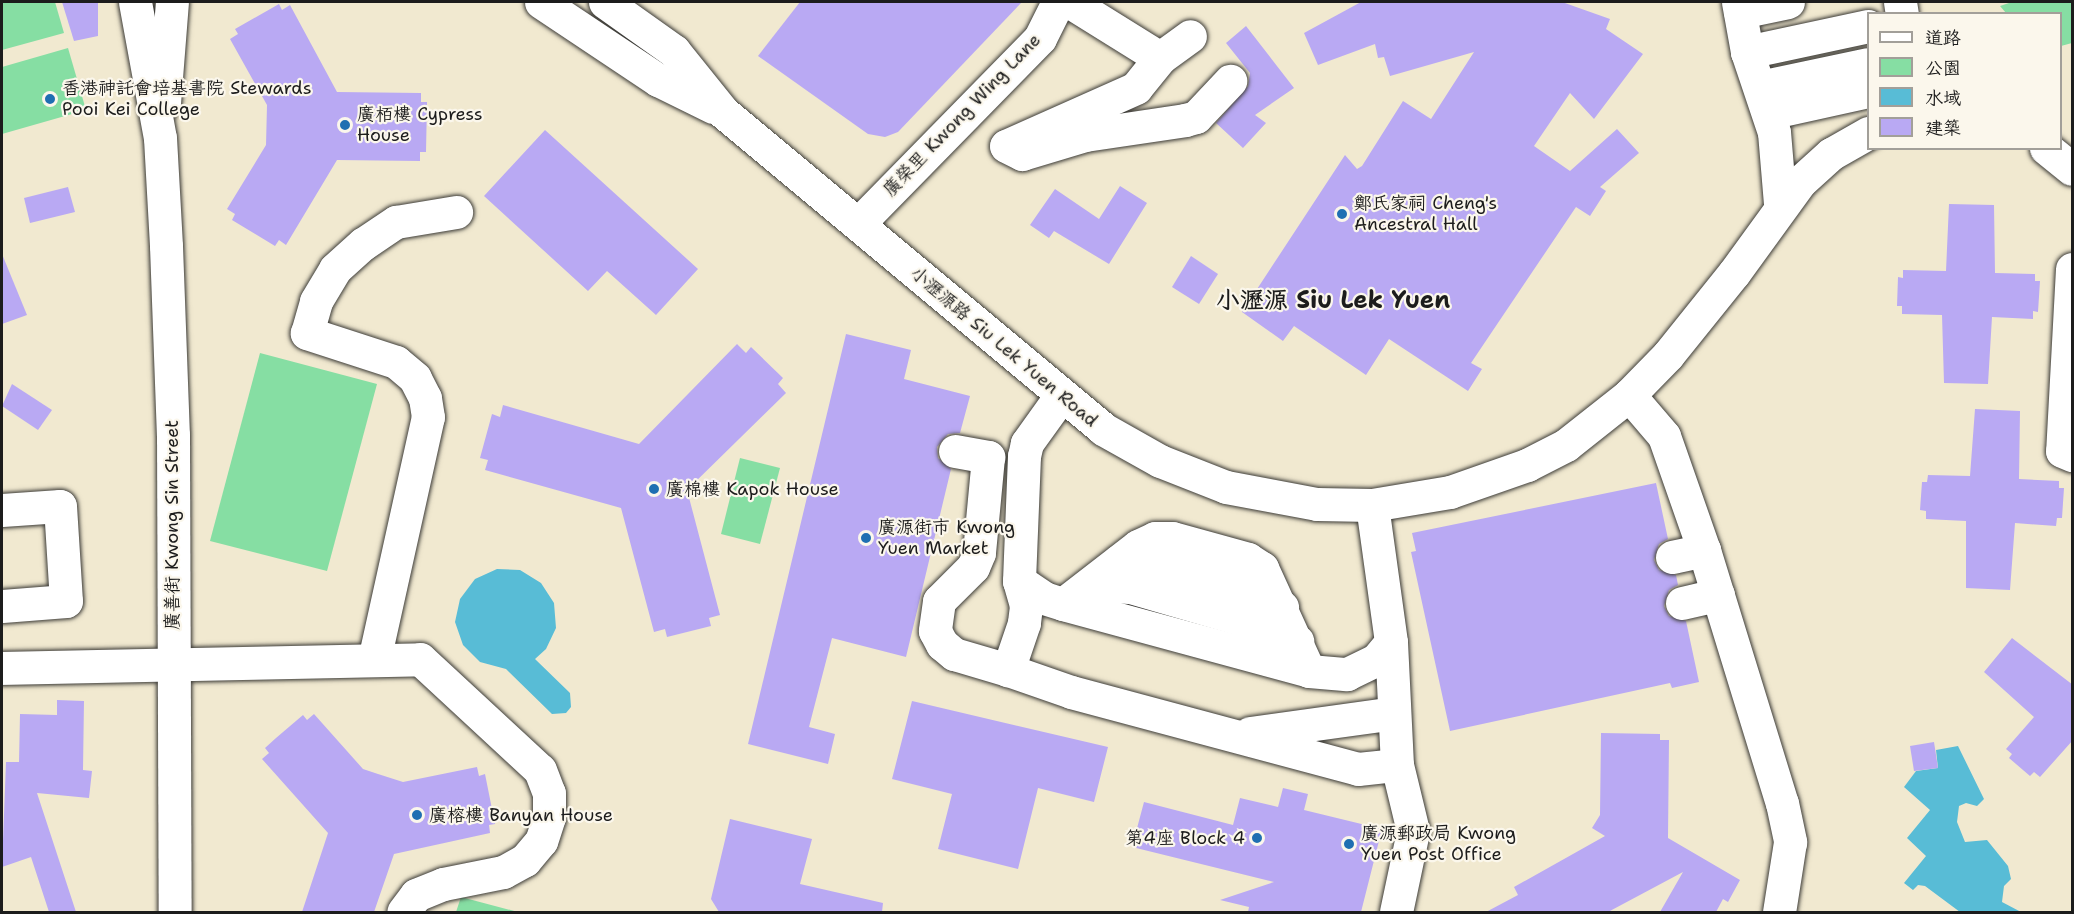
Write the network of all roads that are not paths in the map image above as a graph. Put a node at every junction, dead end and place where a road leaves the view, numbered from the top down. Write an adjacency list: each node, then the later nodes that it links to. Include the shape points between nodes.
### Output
1 (135, 2): 19 (street, 廣善街 Kwong Sin Street)
2 (172, 2): 19 (street, 廣善街 Kwong Sin Street)
3 (540, 2): 17 (street, 小瀝源路 Siu Lek Yuen Road, via 658,80)
4 (605, 2): 17 (street, 小瀝源路 Siu Lek Yuen Road, via 674,51)
5 (1058, 2): 24 (street, 廣榮里 Kwong Wing Lane, via 1040,38)
6 (1070, 2): 12 (street)
7 (1788, 2): 8 (street)
8 (1739, 7): 11 (street)
9 (1867, 27): 11 (street)
10 (1190, 36): 12 (street)
11 (1747, 52): 16 (street)
12 (1160, 58): 14 (street, via 1136,88 1006,146 1022,154 1085,135 1196,117)
13 (1867, 65): 16 (street)
14 (1230, 81)
15 (1867, 91): 16 (street)
16 (1764, 100): 22 (street)
17 (723, 112): 24 (street, 小瀝源路 Siu Lek Yuen Road)
18 (1867, 134): 22 (street, 小瀝源路 Siu Lek Yuen Road, via 1817,166)
19 (160, 138): 43 (street, 廣善街 Kwong Sin Street, via 173,435)
20 (2049, 150): 21 (street)
21 (2073, 169)
22 (1780, 204): 26 (street, 小瀝源路 Siu Lek Yuen Road, via 1721,290)
23 (456, 212): 42 (street, via 396,222 363,244 335,269 316,301 307,333 396,362 415,378 425,398 428,417)
24 (858, 224): 27 (street, 小瀝源路 Siu Lek Yuen Road)
25 (2073, 269): 29 (street, via 2062,451)
26 (1629, 395): 30 (street, 小瀝源路 Siu Lek Yuen Road, via 1566,445 1527,465 1450,492); 32 (street, via 1664,436)
27 (1060, 397): 30 (street, 小瀝源路 Siu Lek Yuen Road, via 1136,449 1226,487 1317,504); 34 (street, via 1027,443 1024,456)
28 (956, 451): 45 (street, via 988,457 979,553 973,567 939,600 935,631 954,654)
29 (2073, 455)
30 (1372, 505): 41 (street)
31 (2, 510): 39 (street, via 60,506 66,601)
32 (1704, 550): 33 (street); 36 (street)
33 (1672, 557)
34 (1019, 580): 38 (street, via 1044,598); 45 (street, via 1026,606 1024,623)
35 (1090, 585): 38 (street); 40 (street, via 1130,587 1254,623); 40 (street, via 1119,561 1153,564 1242,589 1282,607)
36 (1718, 595): 37 (street); 52 (street, via 1790,831)
37 (1682, 603)
38 (1063, 604): 46 (street)
39 (2, 606)
40 (1297, 641): 46 (street)
41 (1391, 642): 46 (street, via 1376,660 1347,674); 48 (street)
42 (374, 660): 43 (street); 50 (street, via 420,659 540,770 549,793 547,825 541,841 525,860 503,872 443,884 416,895)
43 (172, 664): 44 (street); 49 (street, 廣善街 Kwong Sin Street)
44 (2, 668)
45 (1008, 670): 47 (street, via 1113,704)
46 (1309, 671)
47 (1234, 736): 48 (street); 48 (street, via 1358,769)
48 (1395, 738): 51 (street, via 1413,831)
49 (175, 912)
50 (403, 912)
51 (1396, 912)
52 (1779, 912)

